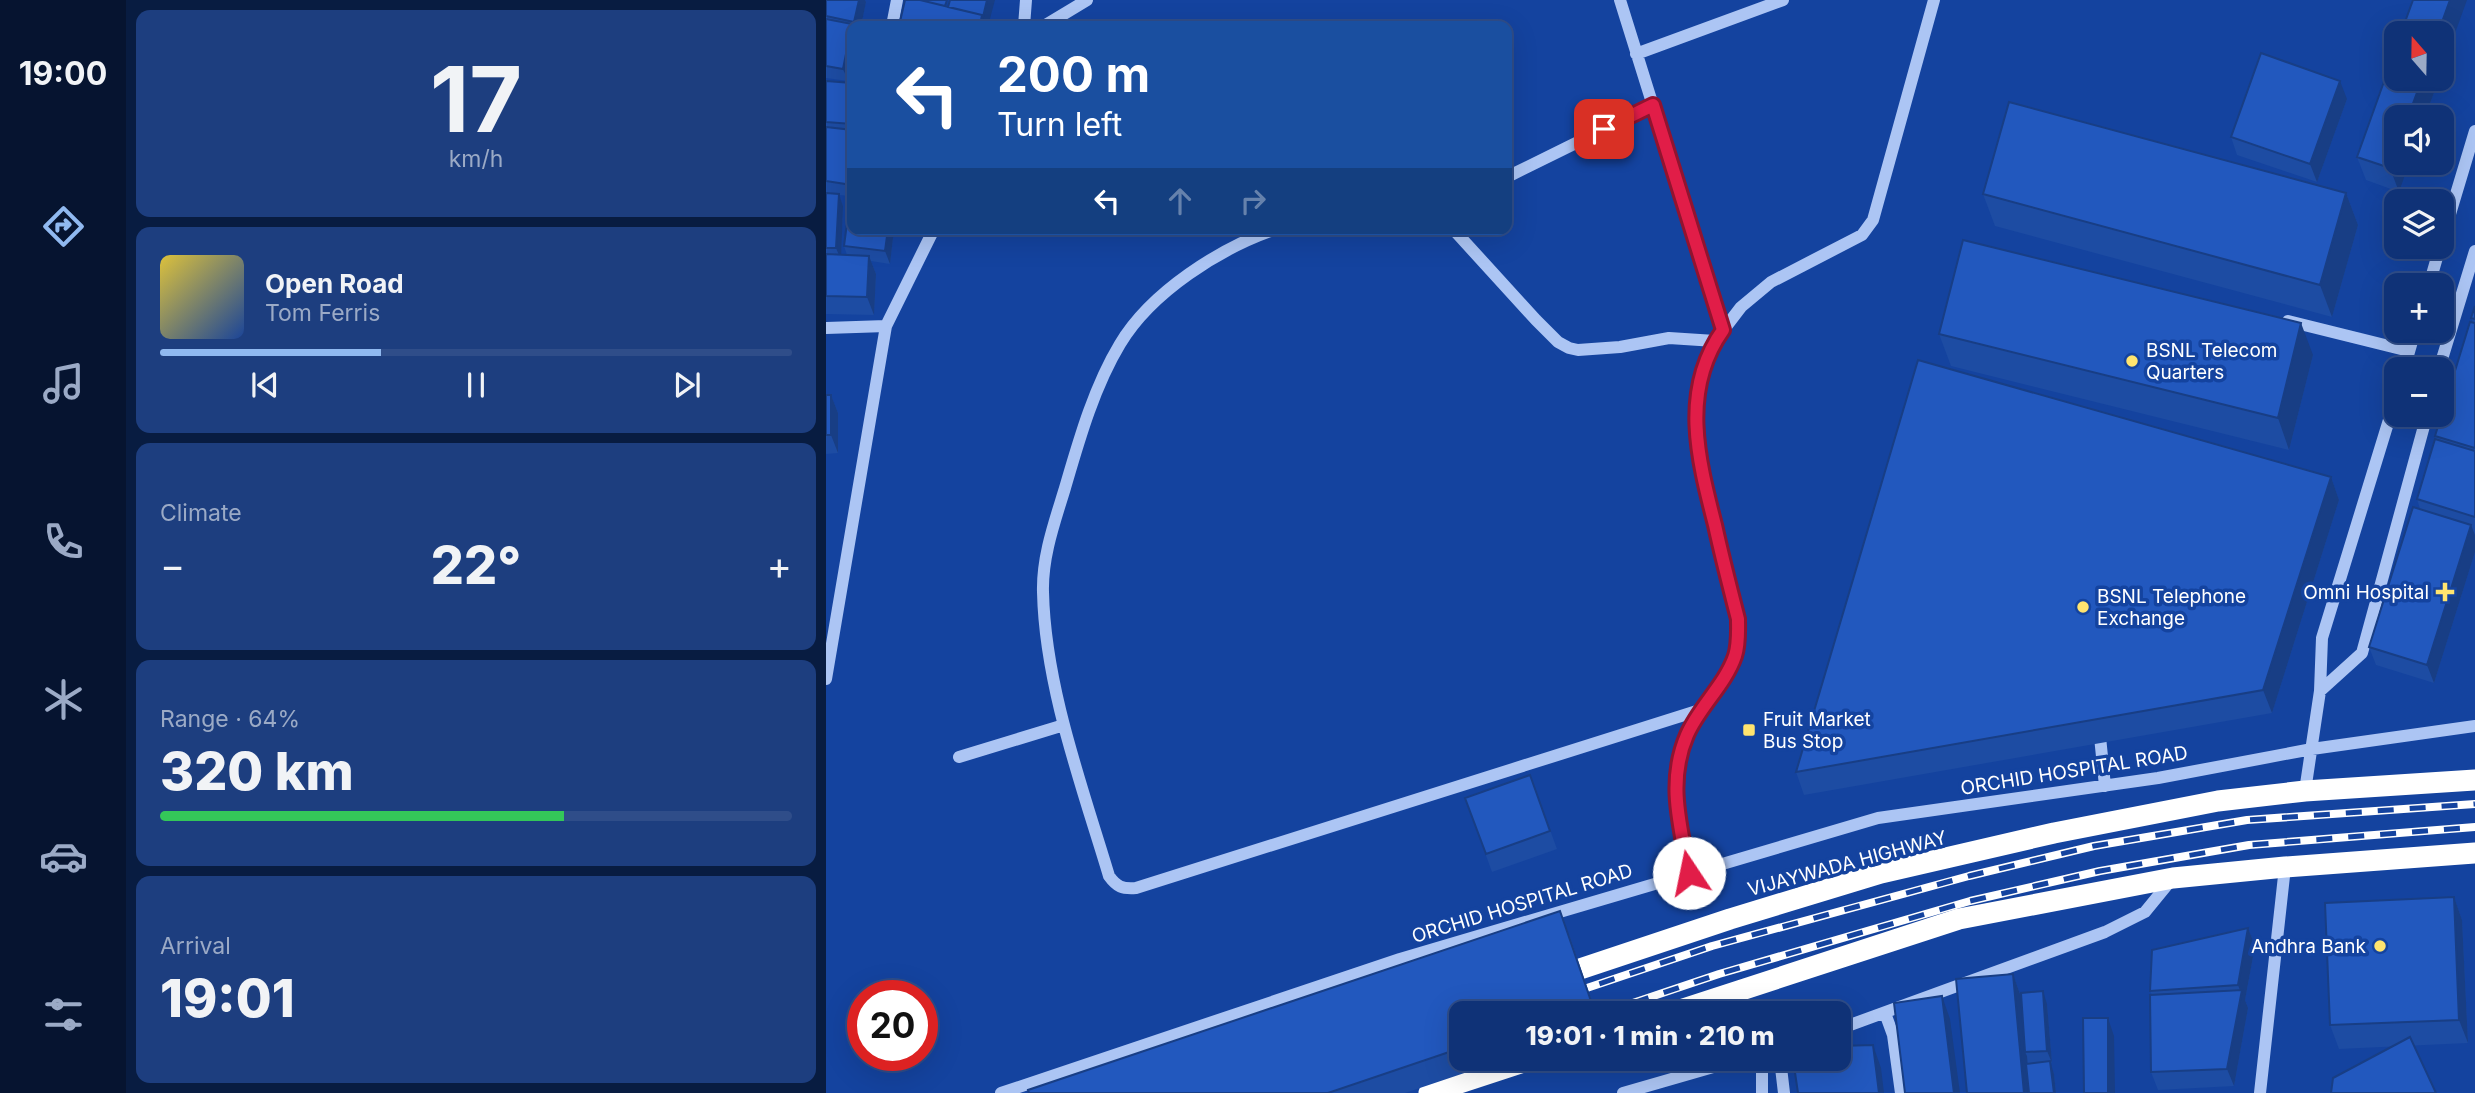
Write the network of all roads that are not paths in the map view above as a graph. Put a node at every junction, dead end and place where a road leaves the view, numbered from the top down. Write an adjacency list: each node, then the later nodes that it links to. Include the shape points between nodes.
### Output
1 (897, 0): 7 (street)
2 (1026, 0): 8 (street)
3 (1087, 0): 9 (street)
4 (1619, 0): 10 (street)
5 (1783, 0): 10 (street)
6 (1934, 0): 22 (street, via 1872,220 1862,236 1771,282 1741,307)
7 (893, 21)
8 (1024, 21)
9 (1052, 21)
10 (1636, 54): 11 (street)
11 (1653, 105): 13 (street); 22 (street)
12 (2475, 131): 14 (street)
13 (1512, 175)
14 (2454, 201)
15 (931, 235): 20 (street)
16 (1259, 235): 34 (street, via 1174,284 1121,343 1103,378 1073,459 1045,561 1047,630)
17 (1458, 235): 22 (street, via 1536,320 1569,348)
18 (2475, 251): 26 (street)
19 (2277, 319): 24 (street)
20 (886, 326): 21 (street); 29 (street)
21 (826, 328)
22 (1719, 335): 33 (street, via 1704,366 1696,443 1738,619 1738,640 1735,657)
23 (2411, 343): 24 (street)
24 (2409, 351): 25 (street)
25 (2407, 357)
26 (2443, 357)
27 (2387, 427): 31 (street, via 2322,638)
28 (2424, 427): 31 (street, via 2362,653)
29 (828, 652): 30 (street)
30 (826, 680)
31 (2320, 691): 36 (street)
32 (2097, 709): 39 (street)
33 (1700, 710): 34 (street, via 1123,889 1109,876); 43 (street, via 1680,755 1675,785)
34 (1065, 725): 37 (street)
35 (2475, 726): 36 (street, ORCHID HOSPITAL ROAD)
36 (2312, 749): 39 (street, ORCHID HOSPITAL ROAD); 40 (street)
37 (959, 757)
38 (2475, 780): 40 (highway, VIJAYWADA HIGHWAY)
39 (2105, 786): 43 (street, ORCHID HOSPITAL ROAD, via 1878,818)
40 (2305, 792): 45 (highway, VIJAYWADA HIGHWAY, via 2218,801 1881,873)
41 (2475, 853): 42 (highway)
42 (2285, 867): 44 (highway); 60 (street)
43 (1689, 873): 54 (street, ORCHID HOSPITAL ROAD, via 1400,959)
44 (2173, 878): 46 (highway, via 1959,919); 47 (street, via 2145,912 2105,932)
45 (1538, 983)
46 (1708, 1001)
47 (1885, 1013): 48 (street); 59 (street, via 1895,1045)
48 (1851, 1026)
49 (1496, 1071): 55 (highway)
50 (1702, 1071): 53 (street)
51 (1762, 1071): 57 (street)
52 (1782, 1071): 58 (street)
53 (1638, 1091): 56 (street)
54 (1001, 1093)
55 (1429, 1093)
56 (1623, 1093)
57 (1762, 1093)
58 (1784, 1093)
59 (1901, 1093)
60 (2260, 1093)

